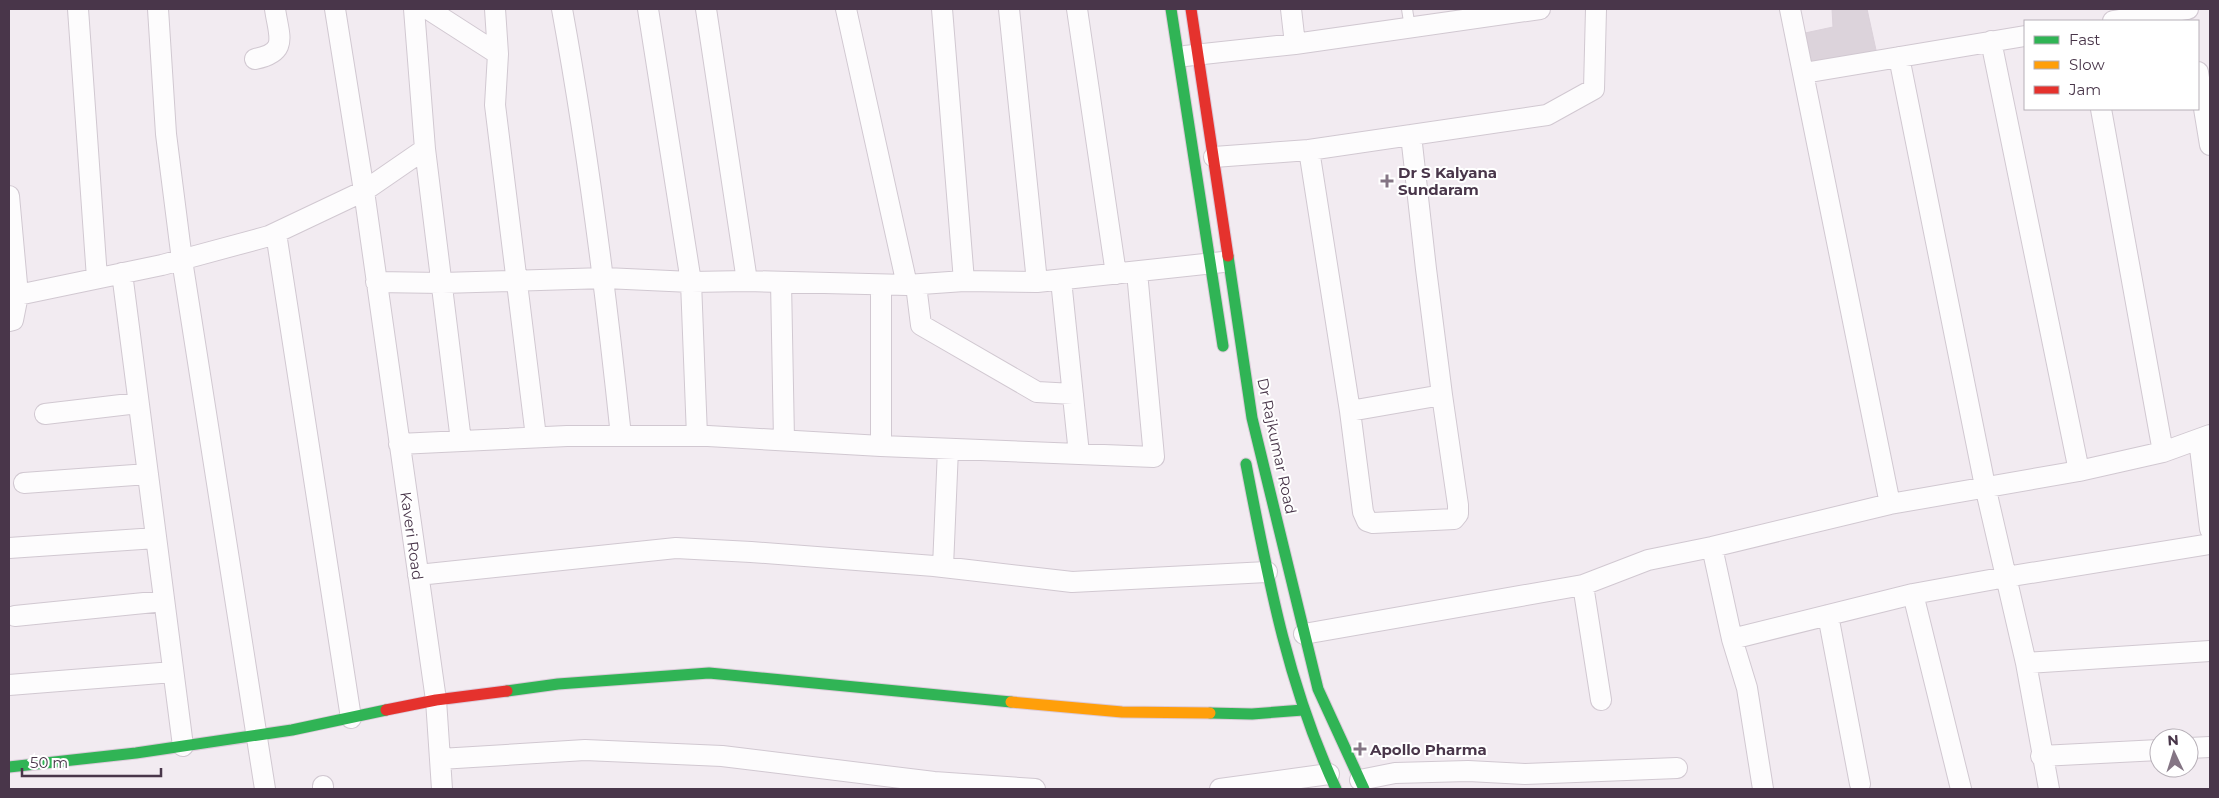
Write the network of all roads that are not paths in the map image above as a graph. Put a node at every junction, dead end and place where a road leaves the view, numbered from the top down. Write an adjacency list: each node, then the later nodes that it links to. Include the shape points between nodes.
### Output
1 (78, 9): 48 (street)
2 (158, 9): 43 (street, via 166,134)
3 (275, 9): 30 (street, via 280,45 270,56)
4 (335, 9): 39 (street, Kaveri Road)
5 (414, 9): 36 (street)
6 (428, 9): 27 (street)
7 (495, 9): 27 (street)
8 (562, 9): 49 (street, via 580,103)
9 (648, 9): 55 (street)
10 (706, 9): 52 (street)
11 (846, 9): 60 (street)
12 (942, 9): 53 (street)
13 (1009, 9): 57 (street)
14 (1077, 9): 47 (street)
15 (1171, 9): 28 (main road, Dr Rajkumar Road)
16 (1191, 9): 28 (main road, Dr Rajkumar Road)
17 (1291, 9): 26 (street)
18 (1540, 9): 22 (street)
19 (1596, 9): 34 (street, via 1594,89 1547,115)
20 (1790, 9): 31 (street)
21 (2187, 9): 23 (street)
22 (1408, 18): 26 (street)
23 (2119, 20)
24 (2024, 36): 25 (street)
25 (1991, 41): 29 (street); 81 (street)
26 (1294, 44): 28 (street)
27 (498, 54): 50 (street, via 495,105)
28 (1189, 56): 38 (main road, Dr Rajkumar Road); 44 (main road, Dr Rajkumar Road)
29 (1899, 57): 31 (street); 84 (street)
30 (255, 59)
31 (1804, 73): 85 (street)
32 (2199, 78): 35 (street)
33 (2101, 110): 78 (street)
34 (1411, 135): 37 (street); 65 (street)
35 (2210, 144)
36 (425, 149): 39 (street); 58 (street)
37 (1309, 150): 38 (street); 67 (street)
38 (1214, 157): 44 (main road, Dr Rajkumar Road)
39 (364, 191): 41 (street); 54 (street, Kaveri Road)
40 (9, 196): 42 (street)
41 (276, 233): 43 (street); 109 (street)
42 (11, 253): 61 (street)
43 (182, 260): 46 (street); 110 (street)
44 (1221, 263): 45 (street); 63 (main road, Dr Rajkumar Road); 100 (main road, Dr Rajkumar Road, via 1252,418)
45 (1137, 272): 47 (street); 79 (street, via 1154,457)
46 (122, 273): 48 (street); 66 (street)
47 (1116, 274): 51 (street)
48 (97, 278): 61 (street)
49 (605, 278): 50 (street); 55 (street); 69 (street)
50 (517, 280): 58 (street); 71 (street)
51 (1061, 280): 57 (street); 64 (street)
52 (747, 281): 55 (street); 56 (street)
53 (964, 281): 57 (street); 60 (street)
54 (376, 282): 58 (street); 75 (street, Kaveri Road)
55 (691, 282): 70 (street)
56 (781, 282): 59 (street); 73 (street)
57 (1038, 282)
58 (442, 283): 74 (street)
59 (881, 285): 60 (street); 76 (street)
60 (911, 285): 64 (street, via 921,324 1037,392)
61 (18, 295): 62 (street)
62 (10, 326)
63 (1225, 360)
64 (1073, 394): 79 (street)
65 (1442, 395): 67 (street); 67 (street, via 1458,505 1454,519 1373,524 1367,520 1363,512)
66 (138, 403): 68 (street); 82 (street)
67 (1350, 412)
68 (45, 414)
69 (621, 436): 70 (street); 71 (street)
70 (697, 436): 73 (street)
71 (536, 437): 74 (street)
72 (2204, 437): 78 (street); 86 (street)
73 (784, 440): 76 (street)
74 (461, 441): 75 (street)
75 (399, 444): 93 (street, Kaveri Road)
76 (881, 446): 77 (street)
77 (948, 449): 79 (street); 91 (street)
78 (2163, 452): 81 (street)
79 (1079, 454)
80 (1244, 454): 92 (main road)
81 (2079, 471): 84 (street)
82 (148, 474): 83 (street); 87 (street)
83 (24, 483)
84 (1986, 486): 85 (street); 94 (street)
85 (1890, 504): 89 (street)
86 (2210, 529)
87 (156, 538): 90 (street); 97 (street)
88 (2210, 544): 94 (street)
89 (1712, 547): 95 (street, via 1648,560); 101 (street)
90 (9, 548)
91 (943, 567): 92 (street, via 1072,582); 93 (street, via 676,548)
92 (1267, 572): 108 (main road)
93 (418, 575): 106 (street, Kaveri Road)
94 (2006, 577): 96 (street); 103 (street)
95 (1583, 585): 100 (street); 107 (street)
96 (1914, 594): 99 (street); 125 (street)
97 (164, 601): 98 (street); 104 (street)
98 (15, 616)
99 (1828, 616): 101 (street); 119 (street)
100 (1304, 634): 118 (main road, Dr Rajkumar Road, via 1318,689)
101 (1732, 639): 124 (street, via 1747,688)
102 (2210, 651): 103 (street)
103 (2026, 663): 113 (street)
104 (173, 672): 105 (street); 111 (street)
105 (9, 685)
106 (436, 700): 108 (main road, via 558,684 709,673 1122,712 1252,714); 109 (main road); 114 (street, Kaveri Road)
107 (1601, 700)
108 (1303, 710): 117 (main road)
109 (351, 718): 110 (main road)
110 (257, 736): 111 (main road); 120 (street)
111 (183, 746): 115 (main road)
112 (2149, 751): 113 (street)
113 (2041, 756): 126 (street)
114 (440, 759): 121 (street, Kaveri Road); 122 (street, via 586,750 722,756 934,782)
115 (9, 766)
116 (1677, 768): 118 (street, via 1525,774 1468,771 1395,773)
117 (1332, 782): 123 (street)
118 (1362, 784)
119 (1860, 784)
120 (265, 789)
121 (442, 789)
122 (1034, 789)
123 (1220, 789)
124 (1763, 789)
125 (1961, 789)
126 (2049, 789)

